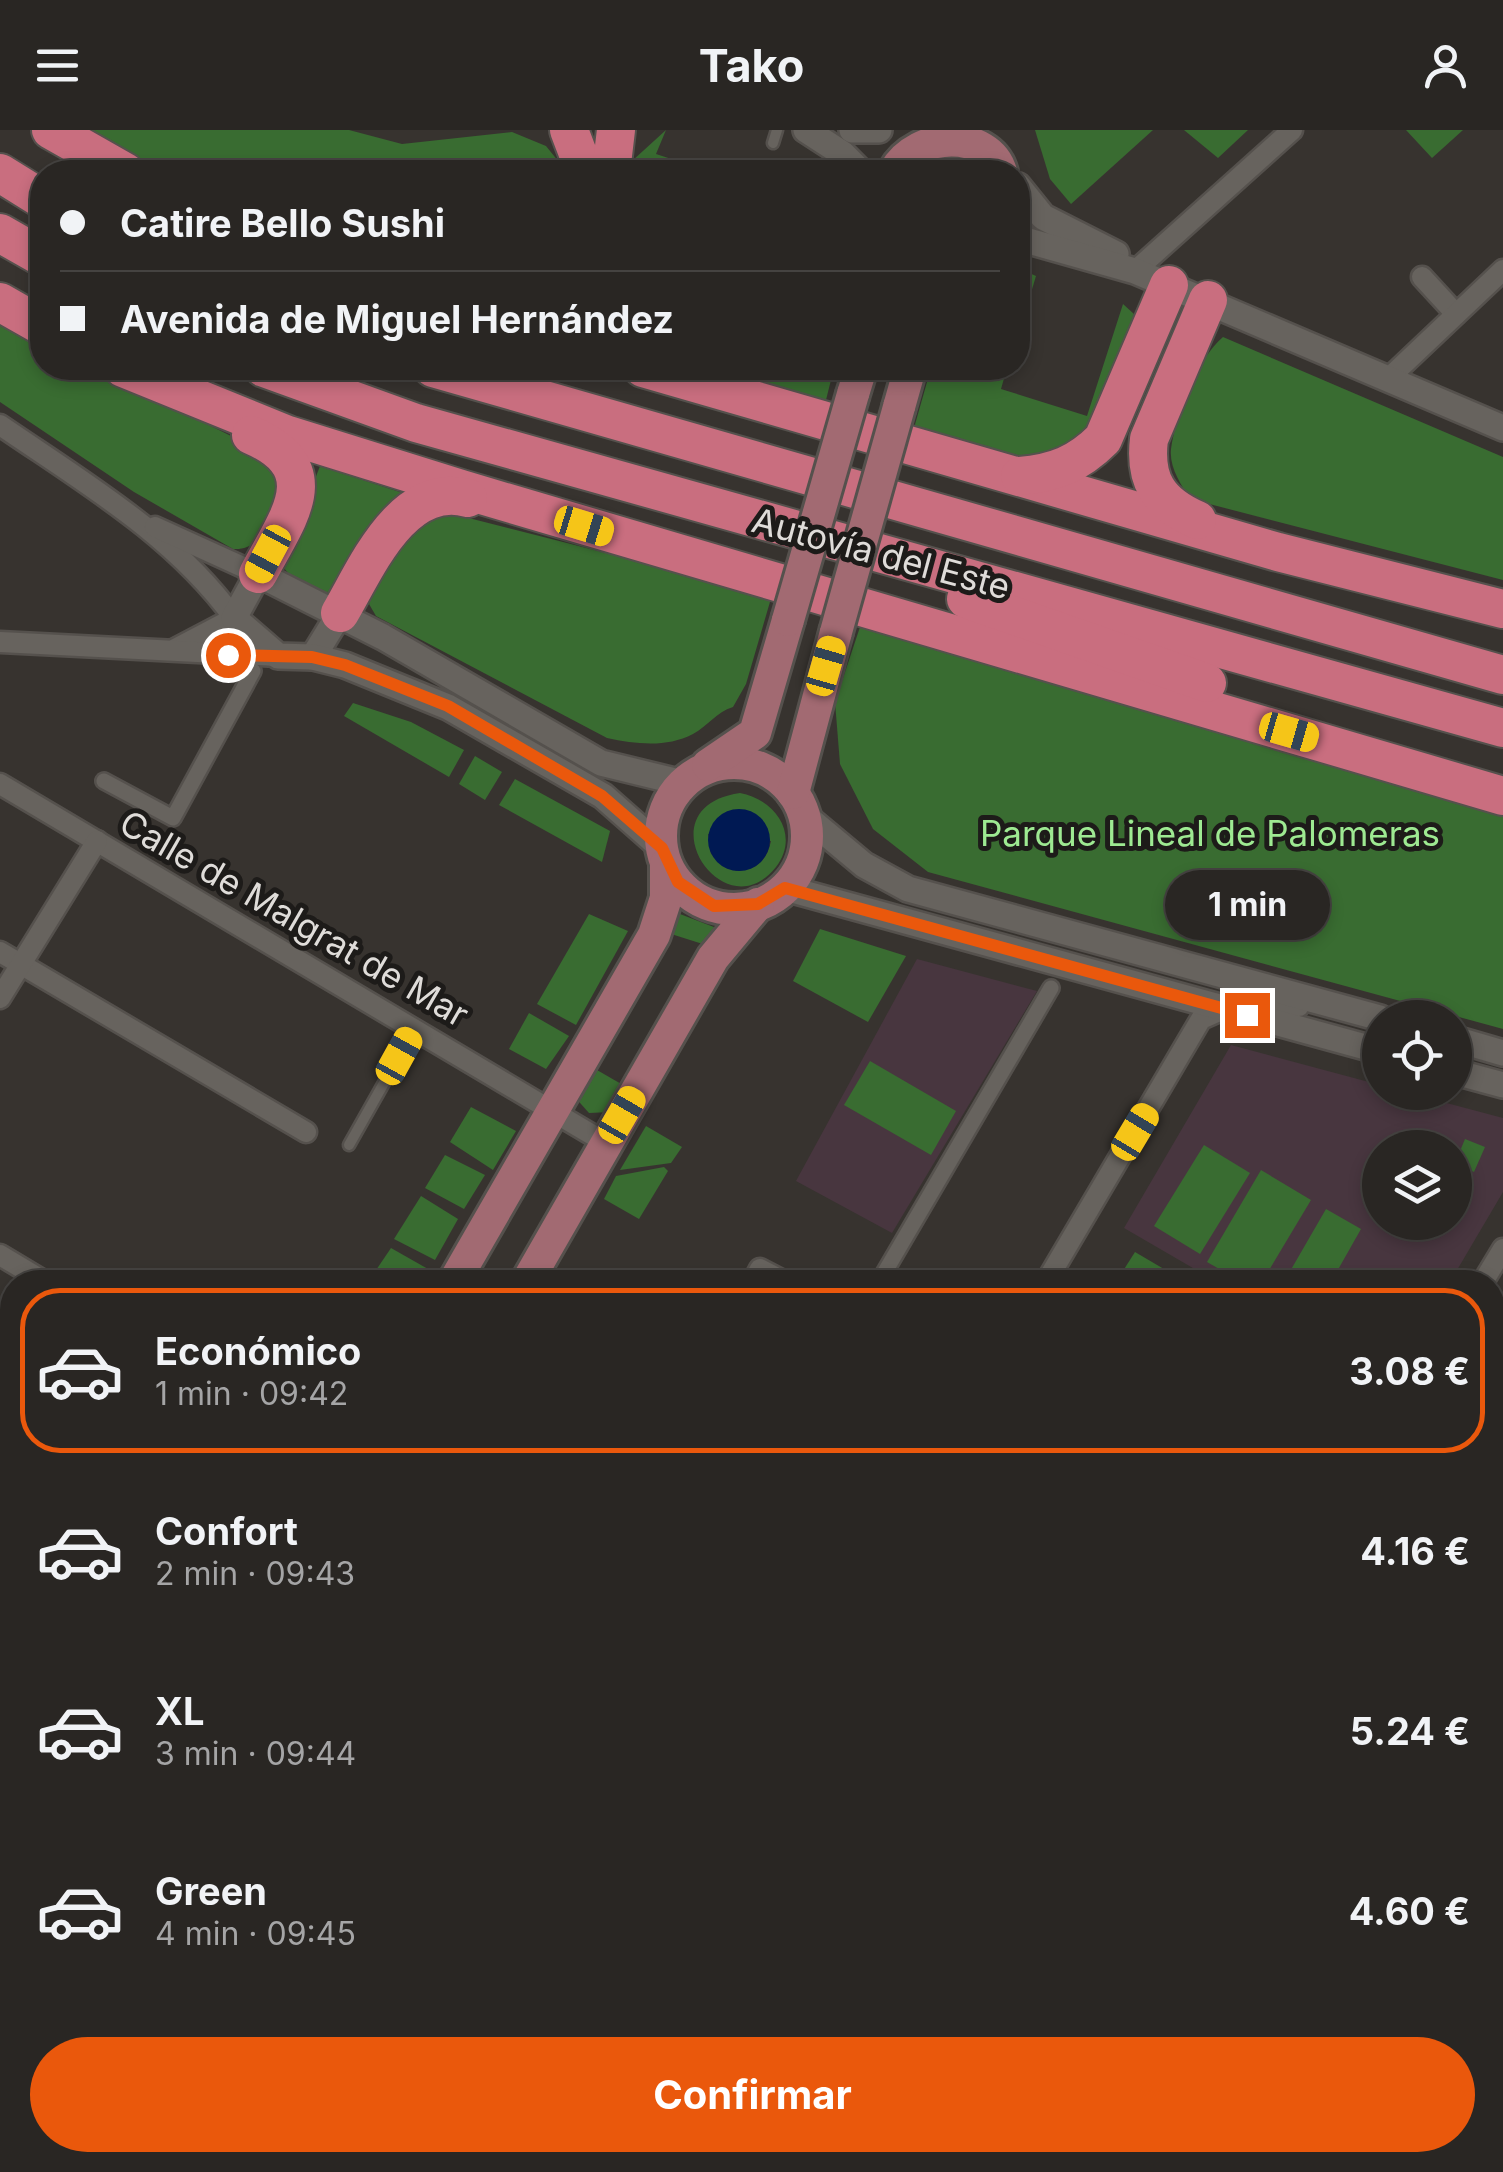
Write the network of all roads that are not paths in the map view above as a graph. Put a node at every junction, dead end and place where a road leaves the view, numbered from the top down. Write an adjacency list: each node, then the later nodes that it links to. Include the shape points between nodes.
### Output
1 (51, 130): 11 (highway)
2 (569, 130): 12 (highway)
3 (616, 130): 13 (highway)
4 (777, 130): 10 (lane)
5 (806, 130): 14 (street)
6 (852, 130): 7 (street)
7 (878, 130)
8 (1292, 130): 25 (street)
9 (926, 132): 15 (main road); 16 (main road, via 963,135)
10 (773, 142)
11 (103, 160)
12 (581, 160)
13 (612, 160)
14 (849, 160)
15 (904, 160)
16 (997, 160)
17 (0, 173): 18 (highway)
18 (30, 192)
19 (1030, 199): 25 (street, via 1043,216)
20 (0, 233): 22 (highway)
21 (1030, 242): 25 (street)
22 (30, 250)
23 (1503, 270): 28 (street)
24 (1422, 277): 28 (street)
25 (1152, 278): 26 (street); 42 (highway, via 1103,439 1085,457 1051,473)
26 (1208, 300): 30 (street); 46 (highway, via 1149,439 1148,478 1162,500 1190,517)
27 (0, 302): 29 (highway)
28 (1456, 314): 30 (street)
29 (30, 319)
30 (1390, 376): 40 (street)
31 (146, 380): 47 (highway, via 278,447 296,469 299,485)
32 (152, 380): 45 (highway, via 288,435)
33 (297, 380): 44 (highway, Autovía del Este, via 416,423)
34 (474, 380): 56 (highway, Autovía del Este)
35 (689, 380): 39 (highway)
36 (744, 380): 39 (highway)
37 (907, 380): 62 (main road, bridge, via 836,632)
38 (857, 381): 58 (main road, bridge, via 756,733)
39 (793, 411): 42 (highway)
40 (1500, 424)
41 (0, 425): 43 (street)
42 (1011, 477): 46 (highway)
43 (133, 517): 47 (street); 50 (street, via 214,590)
44 (782, 528): 57 (highway, Autovía del Este); 61 (highway)
45 (616, 535): 49 (highway, via 454,494 426,499 399,520); 61 (highway)
46 (1278, 552): 48 (highway)
47 (258, 574): 49 (street); 50 (street)
48 (1503, 609)
49 (340, 613): 54 (street); 58 (street, via 601,763)
50 (234, 618): 52 (street); 53 (street)
51 (0, 642): 52 (street)
52 (175, 648): 53 (street)
53 (278, 656): 54 (street)
54 (312, 657): 64 (street, via 448,706 602,796)
55 (253, 671): 59 (street, via 173,818)
56 (1503, 675)
57 (1503, 728)
58 (690, 778): 62 (main road, via 717,765 749,765 778,778); 64 (main road, via 664,813)
59 (104, 780)
60 (0, 784): 63 (street, Calle de Malgrat de Mar)
61 (1503, 794)
62 (799, 804): 65 (main road, via 804,854); 67 (street, via 864,865 908,890)
63 (98, 841): 68 (street); 74 (street, Calle de Malgrat de Mar)
64 (664, 856): 65 (main road, via 694,897 714,906); 80 (main road, via 666,898 654,935)
65 (771, 896): 71 (street, via 1163,992); 82 (main road, via 713,958)
66 (0, 952): 68 (street)
67 (1170, 962): 71 (street); 72 (street)
68 (20, 963): 70 (street); 81 (street)
69 (1051, 988): 88 (street)
70 (0, 998)
71 (1206, 1009): 73 (street, via 1278,1002); 76 (street); 89 (street)
72 (1362, 1016)
73 (1362, 1018)
74 (416, 1027): 80 (street, Calle de Malgrat de Mar); 83 (lane)
75 (1472, 1044): 77 (street)
76 (1362, 1047)
77 (1503, 1052)
78 (1472, 1077): 79 (street)
79 (1503, 1085)
80 (556, 1110): 82 (street, Calle de Malgrat de Mar); 86 (main road)
81 (306, 1132)
82 (606, 1143): 87 (main road)
83 (349, 1144)
84 (0, 1254): 85 (street)
85 (26, 1270)
86 (461, 1270)
87 (534, 1270)
88 (886, 1270)
89 (1053, 1270)

